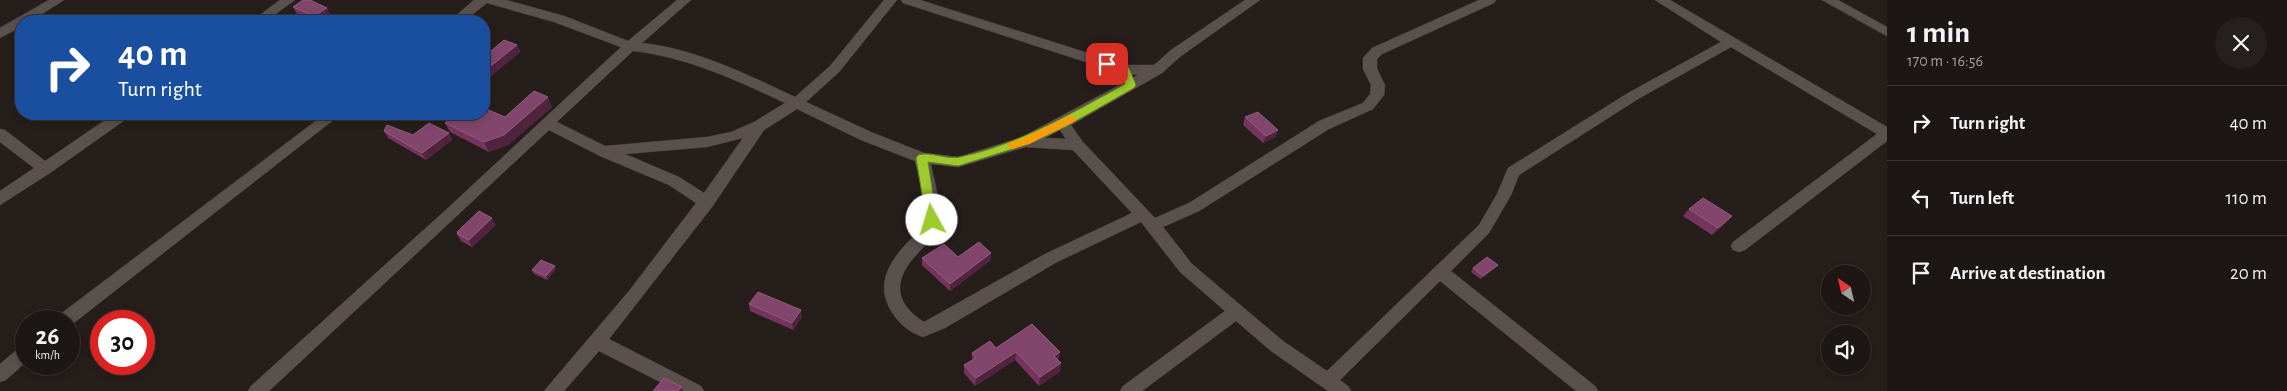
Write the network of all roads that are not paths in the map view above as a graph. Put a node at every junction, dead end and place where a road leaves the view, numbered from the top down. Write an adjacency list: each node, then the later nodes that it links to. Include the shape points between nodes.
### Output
1 (58, 0): 12 (street)
2 (289, 0): 13 (street)
3 (482, 0): 14 (street)
4 (491, 0): 19 (street, via 559,19)
5 (685, 0): 19 (street)
6 (891, 0): 23 (street, via 828,74)
7 (908, 0): 20 (street)
8 (1254, 0): 21 (street, via 1176,53)
9 (1490, 0): 38 (street, via 1377,51 1370,58 1370,69 1378,85 1368,106 1324,125 1194,207)
10 (1661, 0): 18 (street)
11 (1828, 0): 16 (street)
12 (32, 15)
13 (267, 15)
14 (463, 15)
15 (15, 25): 17 (street)
16 (1887, 32)
17 (0, 34)
18 (1731, 42): 30 (street); 40 (street, via 1633,96 1523,164 1513,172 1504,195 1484,228)
19 (630, 46): 23 (street, via 673,52 738,75); 27 (street)
20 (1125, 70): 21 (street); 22 (street)
21 (1157, 70): 22 (street)
22 (1130, 85): 26 (street)
23 (796, 103): 28 (street); 34 (street)
24 (115, 120): 35 (street)
25 (326, 120): 41 (street)
26 (1063, 123): 31 (street); 32 (street)
27 (549, 124): 33 (street); 47 (street)
28 (759, 126): 33 (street, via 707,142); 37 (street)
29 (0, 134): 35 (street)
30 (1887, 134): 39 (street)
31 (1025, 142): 32 (street); 34 (street, via 958,162)
32 (1077, 145): 38 (street)
33 (603, 151): 37 (street, via 674,180)
34 (922, 158): 38 (street, via 932,220 928,233 908,253 890,284 893,301 906,319 923,330 1051,258)
35 (45, 168): 36 (street)
36 (0, 199)
37 (707, 203): 43 (street)
38 (1148, 220): 42 (street, via 1186,268)
39 (1739, 246)
40 (1440, 272): 46 (street); 52 (street)
41 (78, 310)
42 (1236, 312): 46 (street, via 1277,346); 50 (street)
43 (598, 342): 48 (street); 49 (street)
44 (15, 362): 45 (street)
45 (0, 375)
46 (1328, 381): 51 (street)
47 (256, 391)
48 (553, 391)
49 (695, 391)
50 (1129, 391)
51 (1342, 391)
52 (1589, 391)

